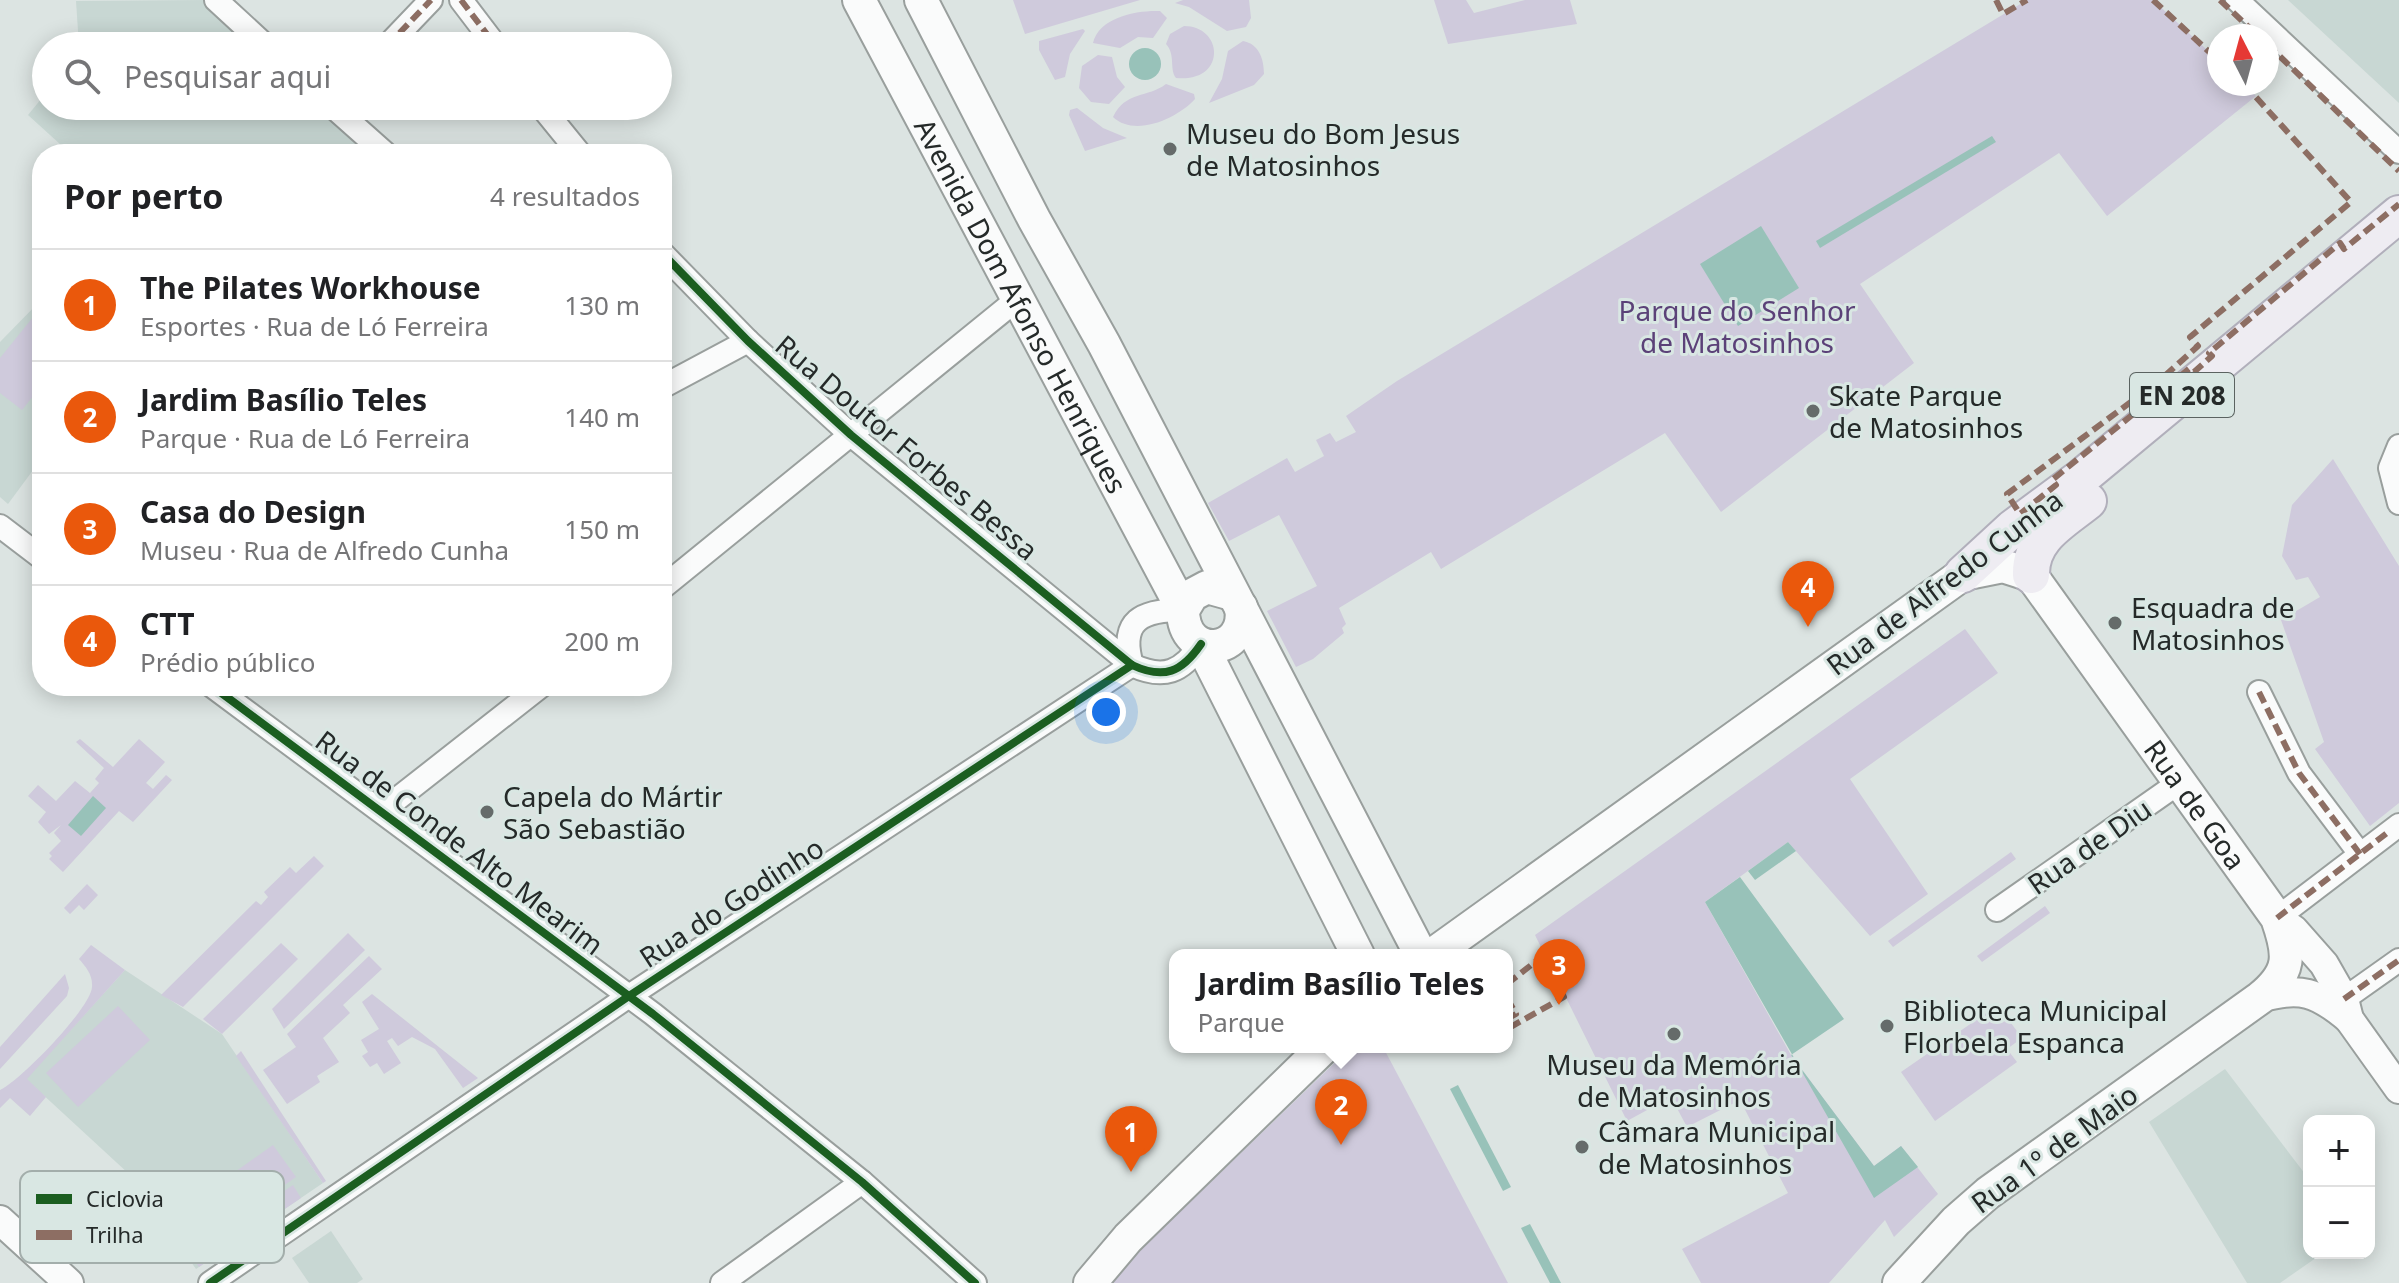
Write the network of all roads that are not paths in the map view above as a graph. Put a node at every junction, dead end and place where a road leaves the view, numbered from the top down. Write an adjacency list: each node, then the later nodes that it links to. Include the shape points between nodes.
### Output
1 (216, 0): 7 (street)
2 (431, 0): 8 (street)
3 (461, 0): 9 (street)
4 (859, 0): 19 (main road, Avenida Dom Afonso Henriques)
5 (921, 0): 18 (main road, Avenida Dom Afonso Henriques)
6 (2237, 0): 14 (street)
7 (251, 32)
8 (400, 32)
9 (485, 32)
10 (348, 120): 12 (street)
11 (552, 120): 13 (street)
12 (375, 144)
13 (572, 144)
14 (2399, 152)
15 (2399, 214): 27 (main road, Rua de Alfredo Cunha / EN 208)
16 (2399, 247): 28 (main road, Rua de Alfredo Cunha / EN 208, via 2037,543)
17 (672, 263): 20 (street, Rua Doutor Forbes Bessa)
18 (1064, 274): 19 (main road); 30 (main road, Avenida Dom Afonso Henriques)
19 (1020, 297): 22 (street); 31 (main road, Avenida Dom Afonso Henriques)
20 (748, 341): 21 (street); 22 (street, Rua Doutor Forbes Bessa)
21 (672, 382)
22 (851, 435): 29 (street); 33 (street, Rua Doutor Forbes Bessa)
23 (2399, 446): 24 (street, via 2390,468)
24 (2399, 503)
25 (0, 526): 26 (street)
26 (32, 550)
27 (1963, 574): 28 (main road, via 2003,566); 45 (main road, Rua de Alfredo Cunha / EN 208)
28 (2031, 575): 37 (main road, Rua de Goa)
29 (672, 580)
30 (1236, 601): 31 (main road, via 1207,587 1192,595); 32 (main road, via 1242,616 1236,634 1220,645); 44 (main road, Avenida Dom Afonso Henriques)
31 (1183, 610): 32 (main road, Avenida Dom Afonso Henriques, via 1188,634); 33 (street, via 1156,612 1131,628 1125,641)
32 (1201, 644): 33 (street, via 1174,673); 43 (main road, Avenida Dom Afonso Henriques)
33 (1132, 665): 47 (street, Rua do Godinho)
34 (2259, 692): 40 (street, via 2299,773)
35 (226, 696): 38 (street, Rua de Conde Alto Mearim)
36 (528, 696): 38 (street)
37 (2180, 782): 41 (street, Rua de Diu); 42 (main road, Rua de Goa)
38 (383, 810): 47 (street, Rua de Conde Alto Mearim)
39 (2393, 829): 40 (street)
40 (2360, 854): 42 (street)
41 (1997, 910)
42 (2277, 918): 48 (main road, Rua 1º de Maio, via 2287,945 2286,968); 49 (street, Rua de Goa, via 2324,964)
43 (1355, 949)
44 (1418, 949)
45 (1440, 949)
46 (2399, 960): 49 (street)
47 (629, 996): 52 (street, Rua de Conde Alto Mearim); 54 (street, Rua do Godinho)
48 (2260, 998): 49 (street, Rua 1º de Maio, via 2307,992); 63 (main road, Rua 1º de Maio, via 1988,1193)
49 (2346, 1009): 51 (street, Rua de Goa)
50 (1318, 1053): 58 (main road)
51 (2399, 1089)
52 (862, 1182): 61 (street); 62 (street, Rua de Conde Alto Mearim)
53 (0, 1220): 55 (street)
54 (284, 1232)
55 (20, 1238)
56 (47, 1263): 59 (street)
57 (239, 1263): 60 (street, Rua do Godinho)
58 (1091, 1278)
59 (69, 1283)
60 (210, 1283)
61 (722, 1283)
62 (975, 1283)
63 (1899, 1283)

